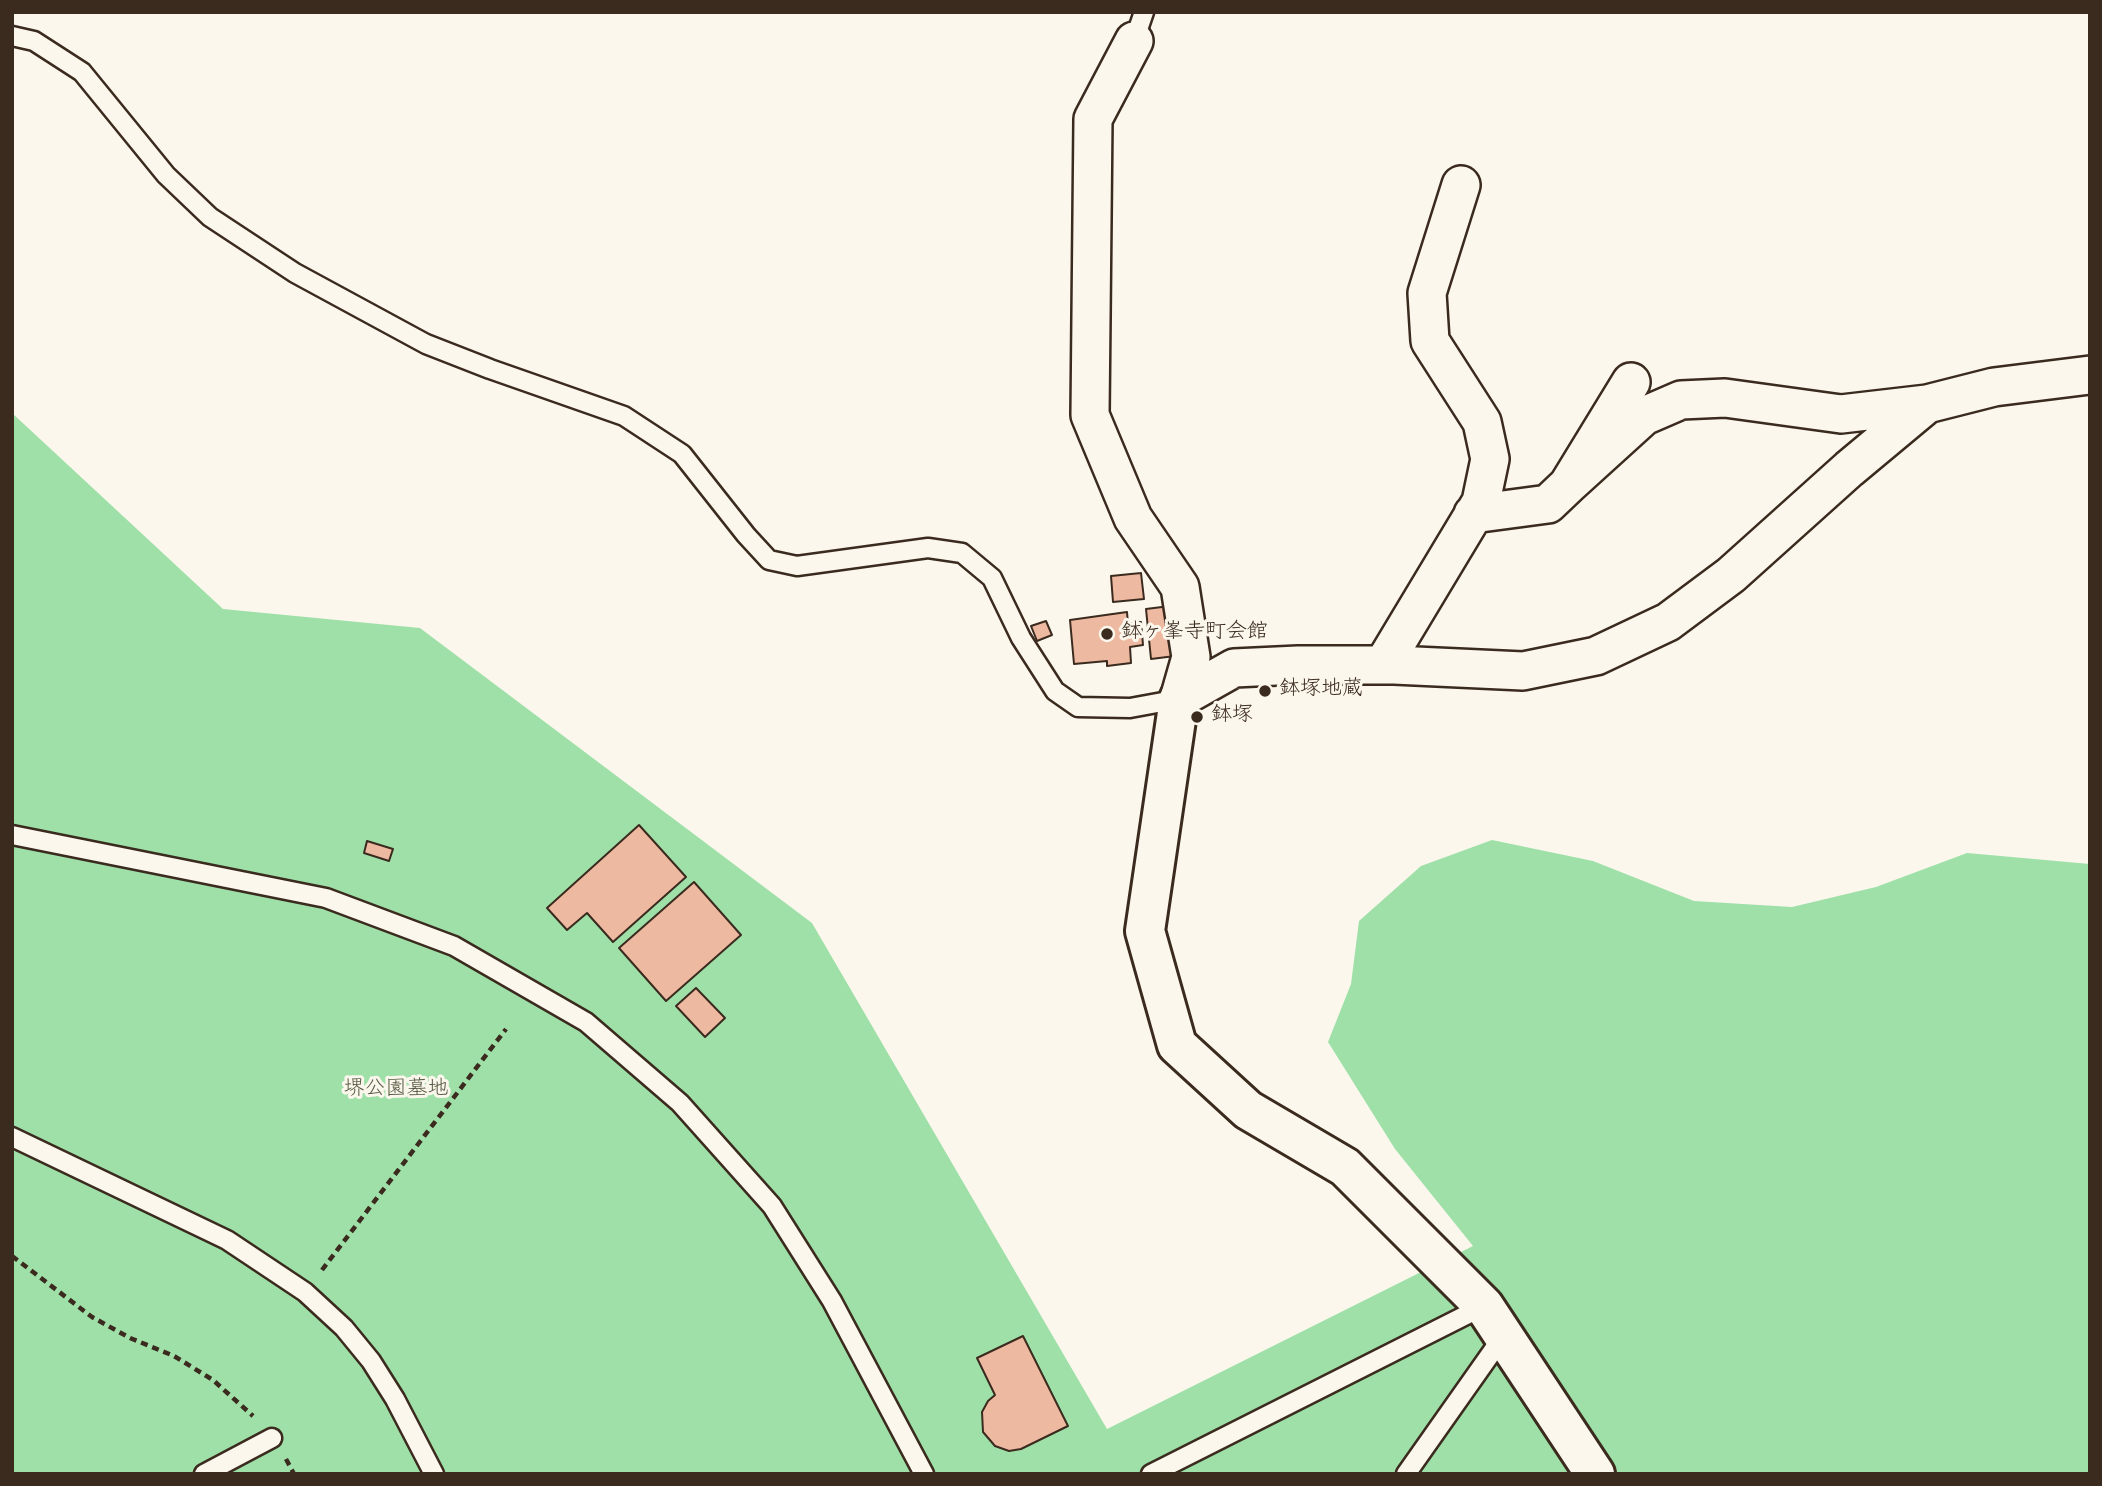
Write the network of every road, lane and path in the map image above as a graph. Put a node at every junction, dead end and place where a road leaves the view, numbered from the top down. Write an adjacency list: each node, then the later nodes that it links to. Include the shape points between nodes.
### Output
1 (1139, 27): 10 (street, via 1093,120 1090,415 1133,518 1180,587 1191,657)
2 (12, 36): 10 (lane, via 34,41 82,72 166,175 201,209 295,273 426,344 624,416 682,454 769,560 797,566 928,548 962,554 992,578 1021,638 1055,691 1078,707 1130,708)
3 (1461, 185): 8 (street, via 1427,293 1430,341 1482,422 1490,459 1481,502)
4 (2090, 375): 6 (street, via 1994,387)
5 (1631, 382): 7 (street)
6 (1927, 404): 7 (street, via 1841,414 1725,398 1681,400 1644,416); 9 (street, via 1731,575 1668,622 1596,656 1523,671)
7 (1568, 485): 8 (street, via 1548,504)
8 (1473, 514): 9 (street)
9 (1383, 665): 10 (street, via 1234,668)
10 (1179, 699): 16 (street, via 1145,931 1177,1045 1248,1110 1345,1167)
11 (12, 835): 21 (lane, via 327,898 454,946 586,1022 680,1103 772,1206 832,1301)
12 (506, 1029): 15 (path)
13 (12, 1137): 15 (lane, via 227,1240)
14 (12, 1256): 17 (path, via 92,1317 213,1380)
15 (305, 1292): 20 (lane, via 371,1361)
16 (1494, 1321): 22 (lane); 23 (lane); 24 (street)
17 (272, 1438): 18 (lane); 19 (path)
18 (204, 1474)
19 (294, 1474)
20 (434, 1474)
21 (924, 1474)
22 (1151, 1474)
23 (1406, 1474)
24 (1595, 1474)

